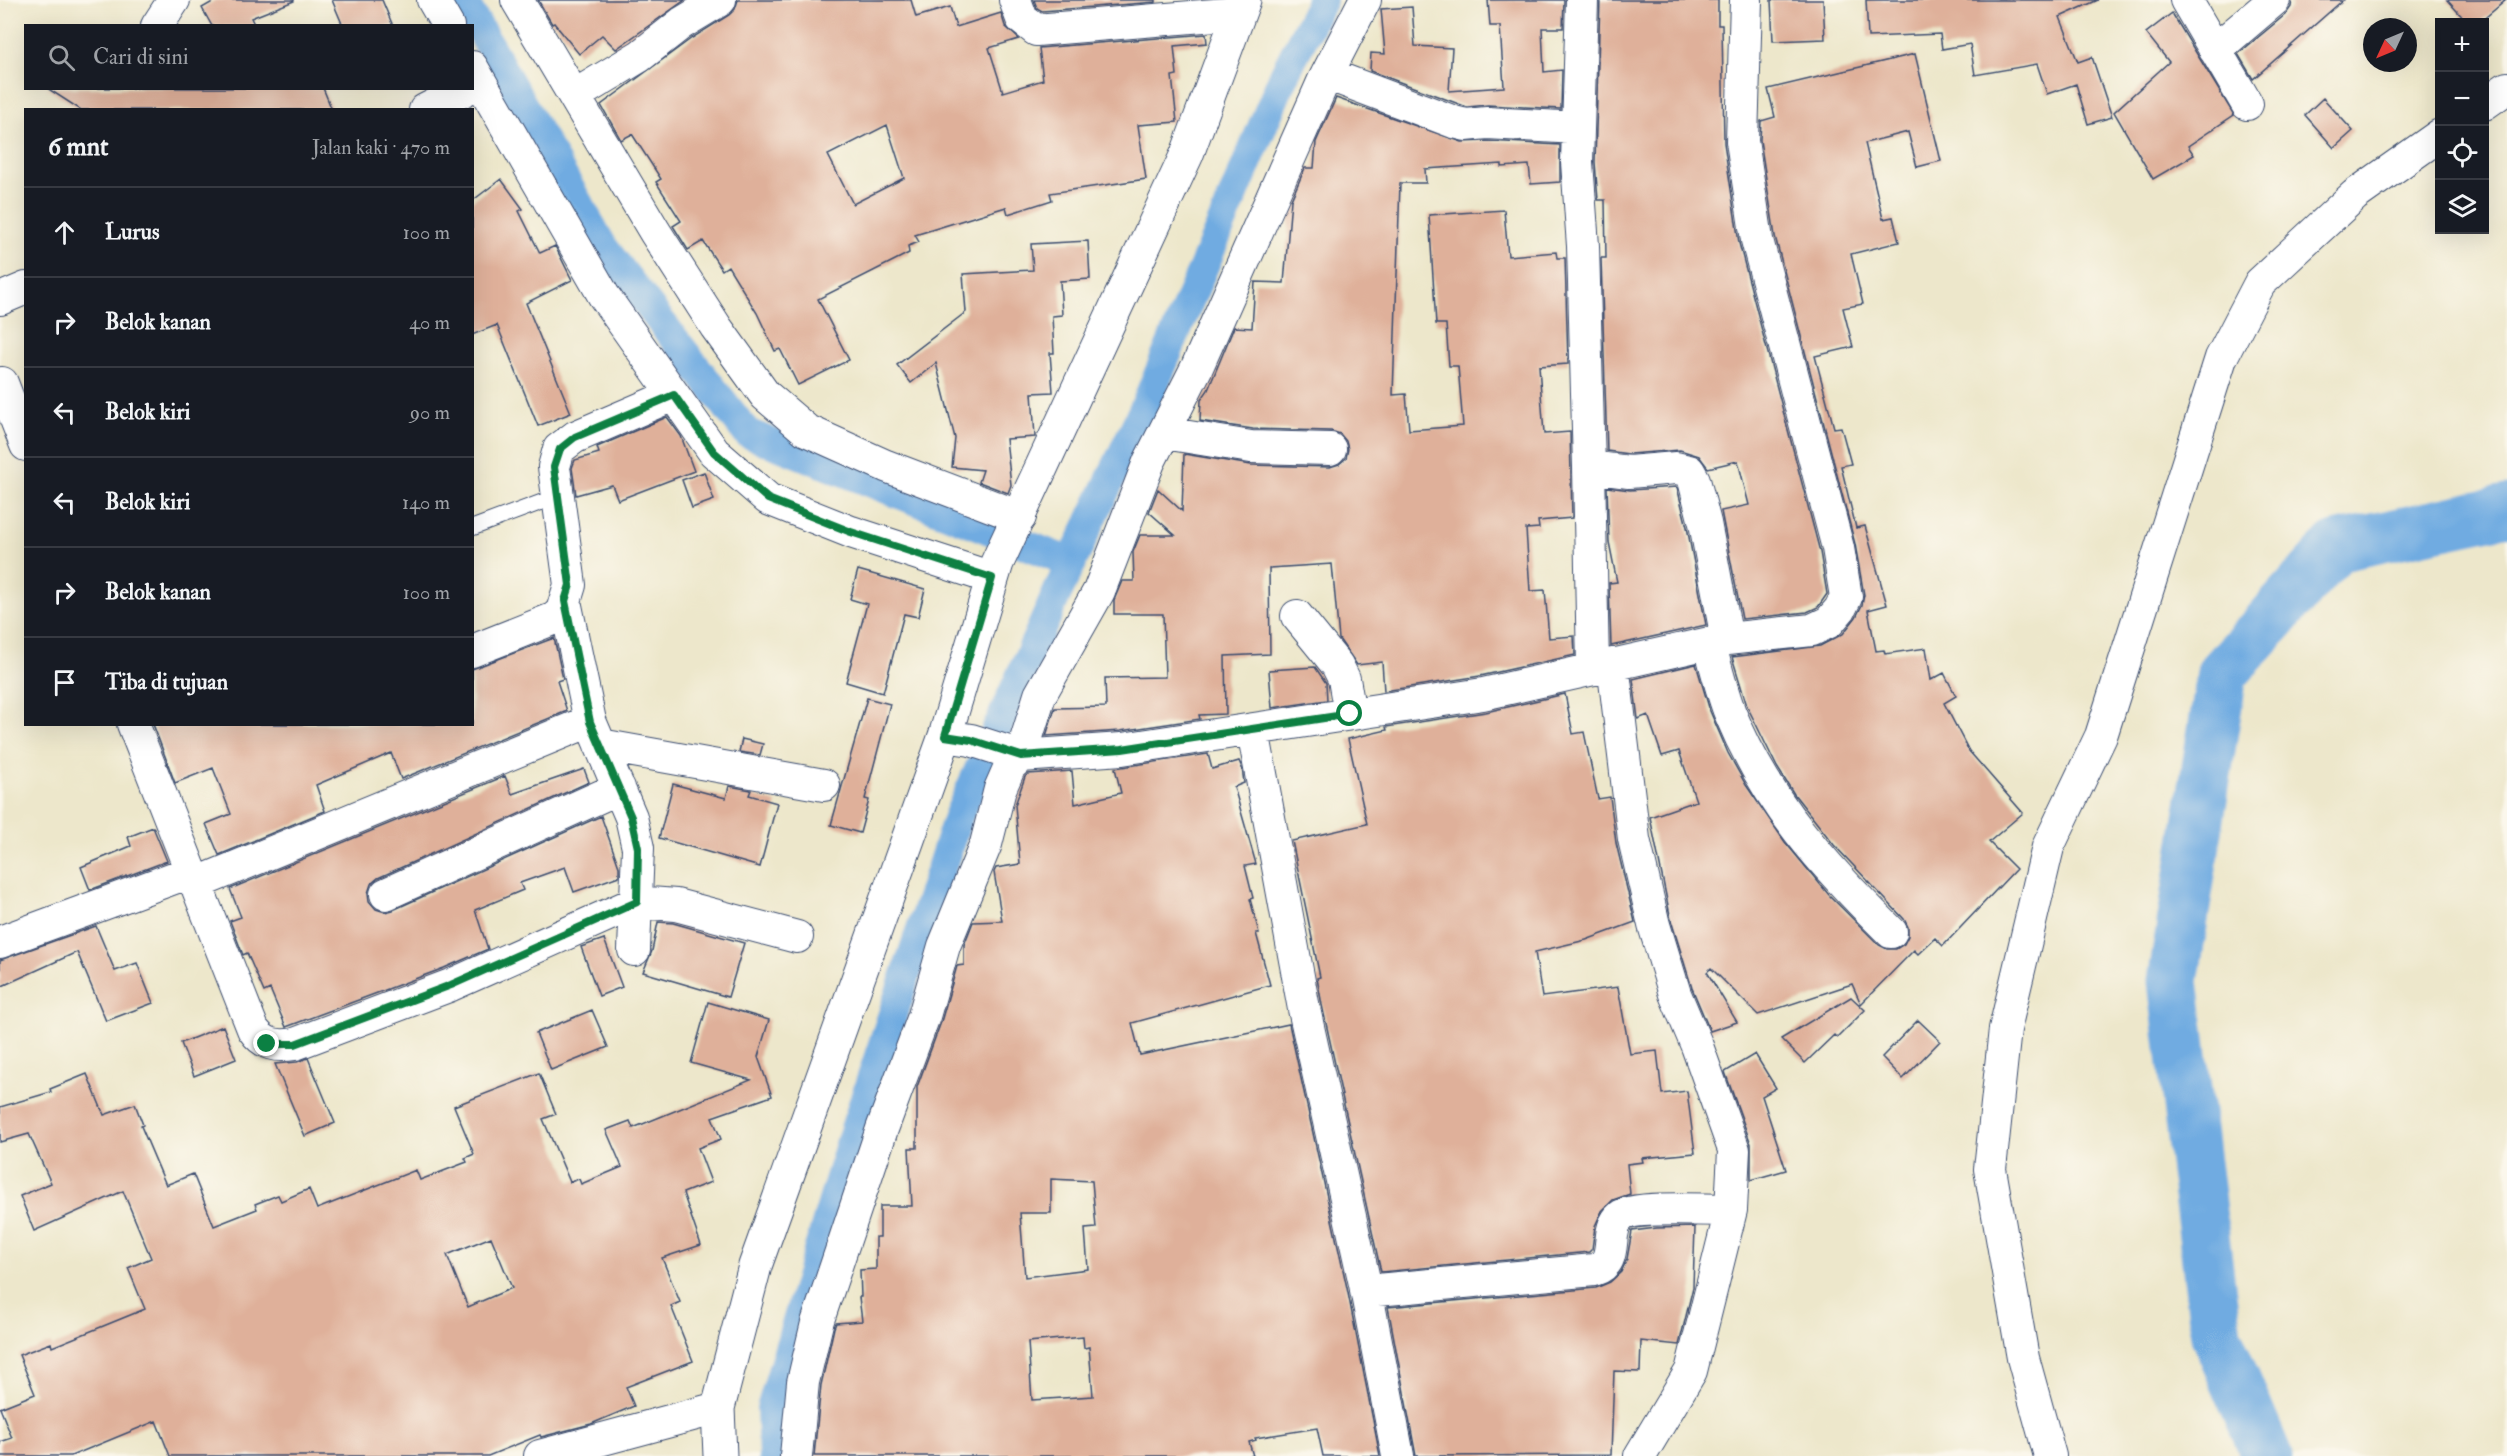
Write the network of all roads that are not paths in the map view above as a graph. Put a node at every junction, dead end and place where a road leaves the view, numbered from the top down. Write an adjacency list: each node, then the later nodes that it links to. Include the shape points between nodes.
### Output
1 (174, 0): 12 (street)
2 (433, 0): 13 (street)
3 (517, 0): 19 (street)
4 (720, 0): 19 (street)
5 (1015, 0): 11 (street, via 1022,19 1036,30)
6 (1365, 0): 15 (street)
7 (1582, 0): 23 (street)
8 (1746, 0): 39 (street, via 1742,141 1757,240 1838,548 1846,597 1829,622 1812,630)
9 (2186, 0): 14 (street)
10 (2274, 0): 14 (street)
11 (1242, 7): 34 (main road, via 1187,153)
12 (158, 24)
13 (447, 24)
14 (2215, 50): 21 (street)
15 (1327, 74): 23 (street, via 1466,125); 29 (street)
16 (474, 83): 28 (street, via 604,296)
17 (2507, 88): 20 (street)
18 (458, 90): 22 (street)
19 (574, 96): 34 (street, via 655,232 765,395 806,430)
20 (2489, 101)
21 (2247, 104)
22 (428, 108)
23 (1578, 128): 32 (street)
24 (2435, 138): 65 (street, via 2355,195 2260,284 2221,358 2101,736 2049,847 2005,1029 1990,1169 2023,1358)
25 (24, 289): 26 (street)
26 (0, 299)
27 (2, 383): 30 (street)
28 (674, 395): 33 (street, via 575,437 560,449 554,467); 36 (street, via 714,452 768,499 851,532)
29 (1164, 433): 31 (street, via 1251,447); 47 (street, via 1099,591 1040,695)
30 (24, 440)
31 (1330, 449)
32 (1589, 467): 39 (street, via 1629,472 1676,468 1689,471 1705,523); 41 (street)
33 (558, 496): 35 (lane); 37 (street, via 570,585)
34 (1017, 520): 36 (main road)
35 (474, 527)
36 (994, 571): 46 (main road)
37 (565, 601): 40 (street, via 555,618); 45 (street)
38 (1297, 616): 42 (street, via 1337,665 1344,678)
39 (1718, 641): 41 (street); 53 (street, via 1730,711 1778,805 1814,853)
40 (474, 650)
41 (1603, 666): 42 (street, via 1483,694); 57 (street, via 1634,839 1654,925 1675,994 1734,1149)
42 (1350, 714): 44 (street)
43 (134, 726): 50 (street)
44 (1253, 730): 47 (street, via 1122,749); 58 (street, via 1305,1009)
45 (595, 733): 48 (street); 49 (street); 50 (street)
46 (958, 738): 47 (street); 59 (main road, via 755,1266)
47 (1014, 755): 62 (street, via 1000,789 986,844 944,945 924,1016 817,1323 803,1382)
48 (824, 785)
49 (619, 788): 51 (street); 52 (street, via 638,848)
50 (192, 878): 52 (street, via 253,1029 267,1044 276,1045 295,1044 451,985); 55 (street)
51 (386, 894)
52 (637, 902): 54 (street, via 676,904); 56 (street)
53 (1891, 932)
54 (797, 937)
55 (0, 942)
56 (634, 950)
57 (1731, 1210): 58 (street, via 1623,1214 1616,1221 1609,1258 1594,1270); 64 (street, via 1691,1371)
58 (1366, 1291): 63 (street)
59 (718, 1408): 60 (street); 61 (main road)
60 (540, 1456)
61 (720, 1456)
62 (796, 1456)
63 (1398, 1456)
64 (1640, 1456)
65 (2050, 1456)

